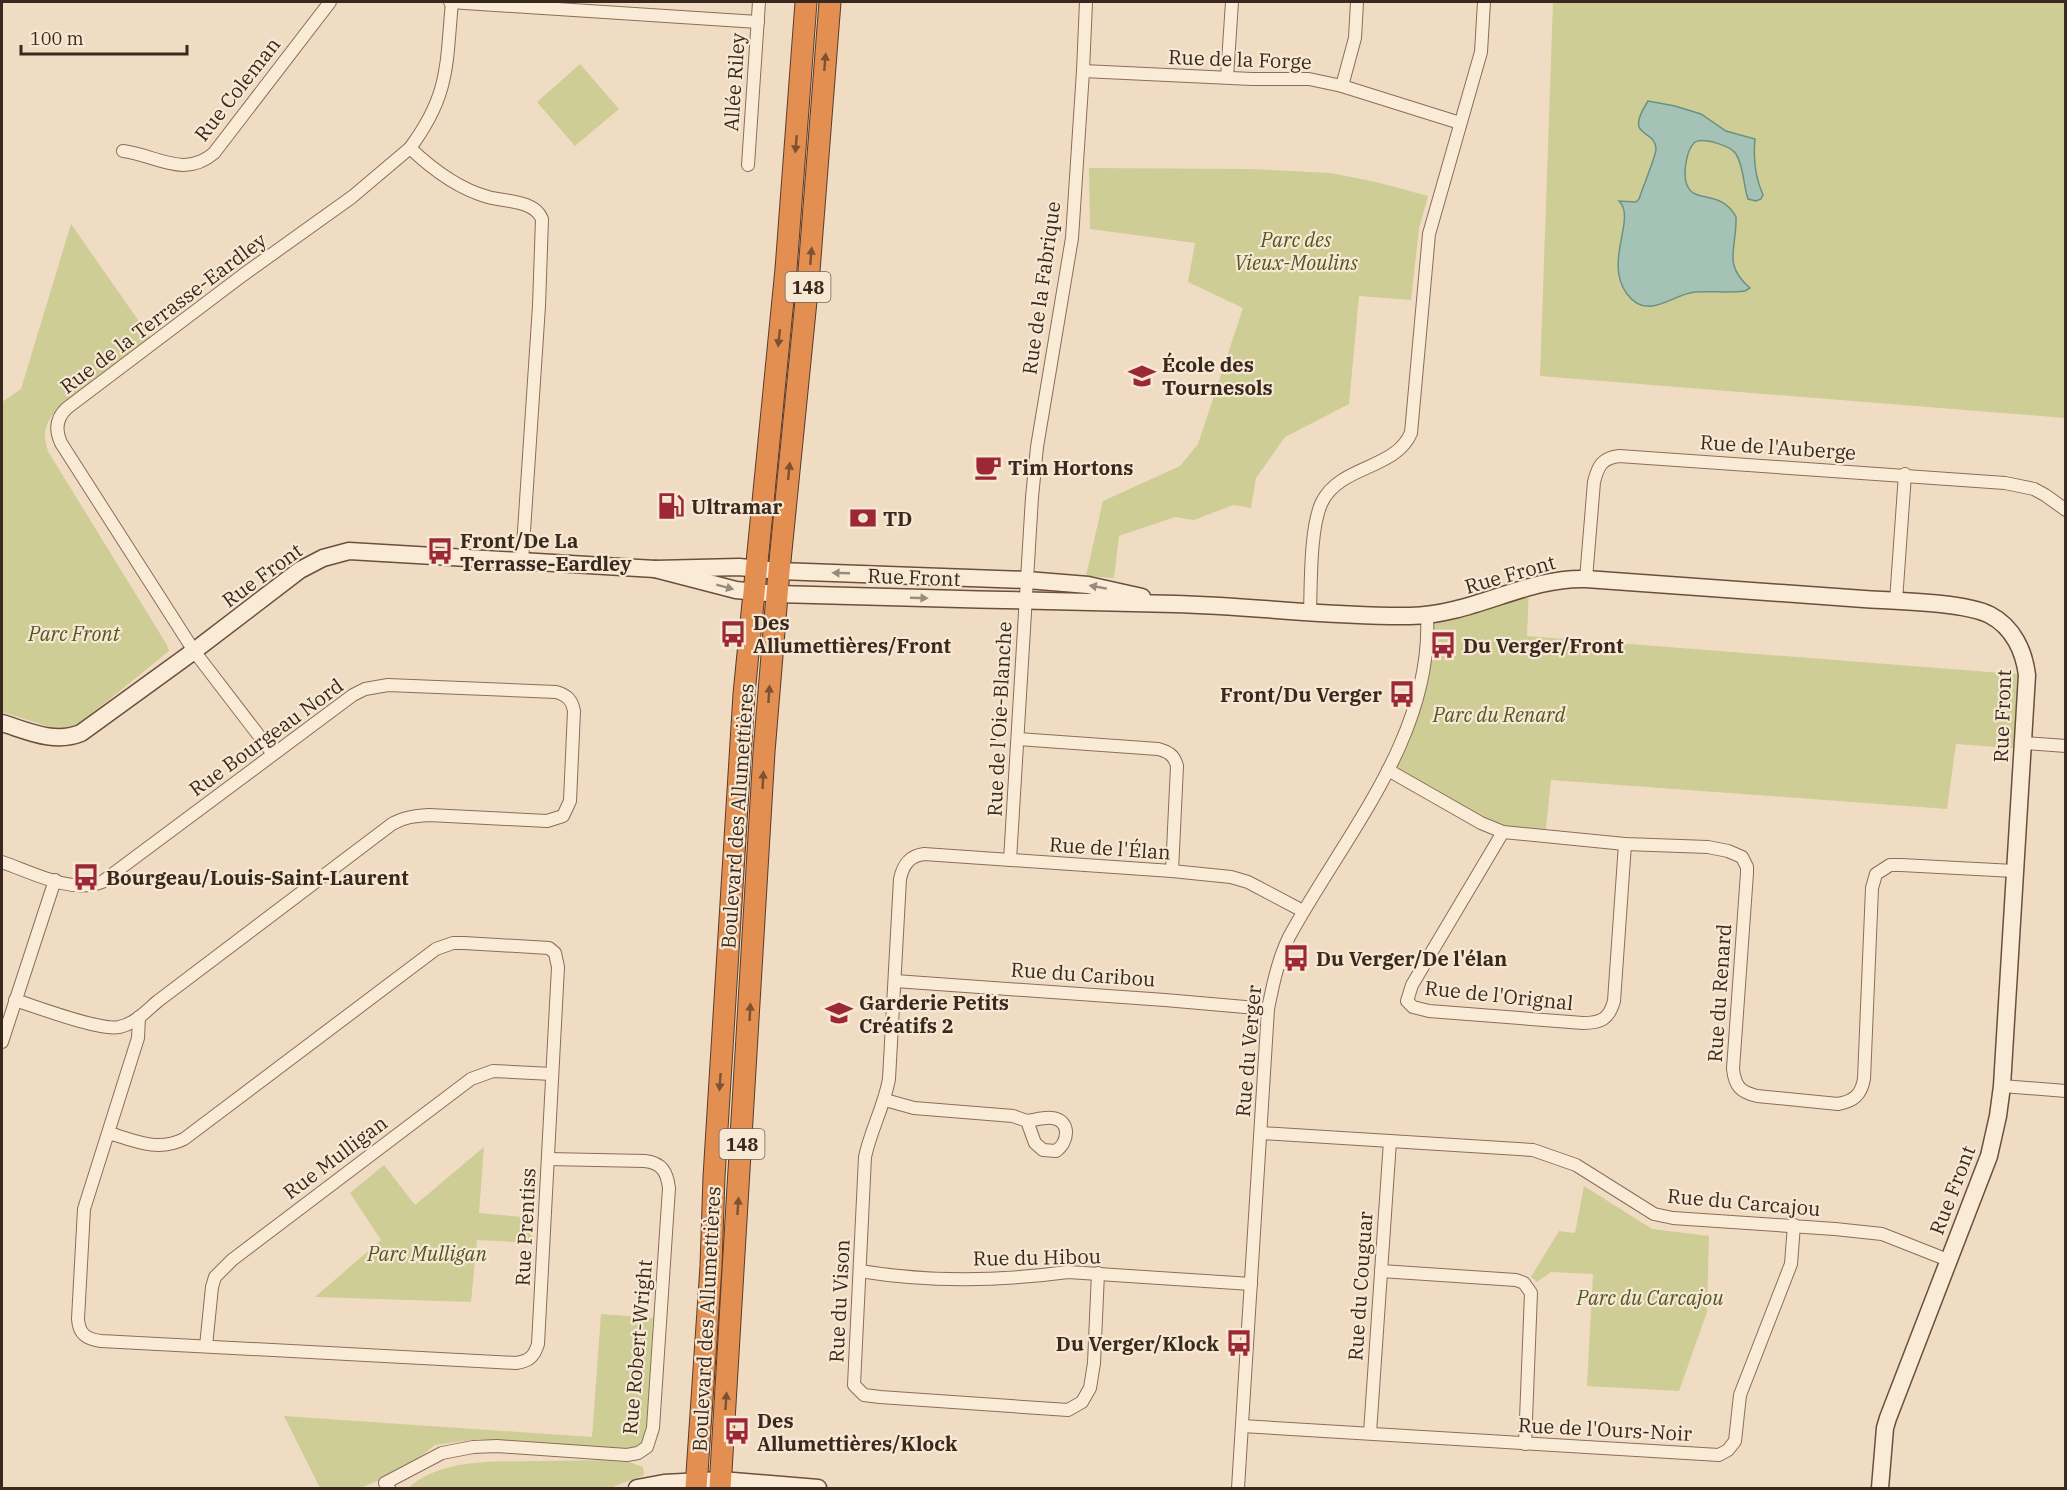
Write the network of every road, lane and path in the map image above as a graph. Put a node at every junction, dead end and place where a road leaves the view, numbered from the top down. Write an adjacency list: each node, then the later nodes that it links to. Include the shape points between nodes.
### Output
1 (330, 2): 16 (street, Rue Coleman, via 207,159 189,166 178,165)
2 (451, 2): 10 (street); 15 (street, Rue de la Terrasse-Eardley, via 445,78 433,113)
3 (759, 2): 10 (street, Allée Riley)
4 (806, 2): 22 (highway, Boulevard des Allumettières / 148, one-way to 22, via 786,269)
5 (830, 2): 23 (highway, Boulevard des Allumettières / 148, one-way to 5, via 809,271)
6 (1086, 2): 11 (street, Rue de la Fabrique)
7 (1232, 2): 12 (street)
8 (1357, 2): 13 (street, via 1355,38)
9 (1484, 2): 14 (street, via 1481,52)
10 (758, 22): 17 (street, Allée Riley)
11 (1083, 71): 12 (street, Rue de la Forge); 25 (street, Rue de la Fabrique, via 1072,238 1037,447)
12 (1227, 77): 13 (street, Rue de la Forge, via 1297,78)
13 (1342, 86): 14 (street, Rue de la Forge)
14 (1460, 123): 31 (street, via 1429,234 1411,433 1400,449 1343,479 1321,502 1316,519)
15 (410, 148): 20 (street, via 465,188 533,208 542,219 540,306); 33 (street, Rue de la Terrasse-Eardley, via 352,197 243,275 59,418 61,443)
16 (123, 151)
17 (748, 165)
18 (1905, 474): 19 (street, Rue de l'Auberge, via 2020,485 2034,489); 24 (street, Rue de l'Auberge, via 1611,457 1602,461 1594,482); 29 (street)
19 (2066, 510)
20 (522, 561): 21 (street, Rue Front); 33 (street, Rue Front, via 364,550 335,554 310,563)
21 (655, 568): 22 (street, Rue Front); 26 (street, Rue Front, one-way to 26)
22 (756, 569): 23 (street, Rue Front); 26 (highway, Boulevard des Allumettières / 148)
23 (779, 571): 25 (street, Rue Front, one-way to 23); 27 (highway, Boulevard des Allumettières / 148)
24 (1586, 579): 29 (street, Rue Front); 32 (street, Rue Front, via 1549,581 1471,607)
25 (1027, 580): 28 (street, Rue de l'Oie-Blanche); 30 (street, Rue Front, one-way to 25, via 1088,585)
26 (754, 592): 27 (street, Rue Front); 74 (highway, Boulevard des Allumettières / 148, one-way to 74)
27 (777, 594): 28 (street, Rue Front, one-way to 28); 73 (highway, Boulevard des Allumettières / 148, one-way to 27, via 764,752)
28 (1026, 601): 30 (street, Rue Front); 35 (street, Rue de l'Oie-Blanche)
29 (1896, 601): 36 (street, Rue Front, via 1978,610 2002,623 2025,659)
30 (1176, 604): 31 (street, Rue Front)
31 (1310, 612): 32 (street, Rue Front)
32 (1427, 616): 39 (street, Rue du Verger, via 1418,694)
33 (194, 651): 34 (street, Rue Front, via 93,726 71,737 51,738); 38 (street, Rue de la Terrasse-Eardley)
34 (2, 723)
35 (1018, 738): 43 (street, Rue de l'Oie-Blanche); 45 (street, via 1169,752 1178,766)
36 (2024, 743): 37 (street); 46 (street, Rue Front)
37 (2066, 746)
38 (273, 754): 47 (street, Rue Bourgeau Nord, via 109,878 84,886); 52 (street, Rue Bourgeau Nord, via 353,695 377,686 556,692 569,698 574,711 570,801 563,816 547,821 429,815 401,819)
39 (1388, 771): 40 (street, Rue du Renard); 48 (street, Rue du Verger)
40 (1503, 832): 41 (street, Rue du Renard); 41 (street, Rue de l'Orignal, via 1412,985 1407,1001 1413,1007 1583,1023 1604,1020 1614,1001)
41 (1625, 844): 46 (street, Rue du Renard, via 1708,847 1742,857 1747,873 1734,1080 1747,1094 1838,1104 1858,1096 1864,1079 1872,888 1876,874 1890,865)
42 (909, 860): 43 (street, Rue de l'Élan, via 924,854); 49 (street, Rue du Vison, via 900,879)
43 (1010, 860): 45 (street, Rue de l'Élan)
44 (2, 862): 47 (street, Rue Bourgeau Nord)
45 (1172, 871): 48 (street, Rue de l'Élan, via 1239,879)
46 (2014, 871): 55 (street, Rue Front)
47 (55, 880): 50 (street)
48 (1303, 911): 51 (street, Rue du Verger, via 1282,952)
49 (895, 981): 51 (street, Rue du Caribou); 57 (street, Rue du Vison)
50 (15, 1000): 52 (street, Rue Bourgeau Nord, via 107,1028 127,1025); 53 (street)
51 (1268, 1009): 60 (street, Rue du Verger)
52 (139, 1017): 59 (street, Rue Prentiss, via 138,1038)
53 (2, 1042)
54 (552, 1074): 59 (street, Rue Prentiss, via 558,967 555,953 542,947 453,943 427,955 184,1139 151,1146); 62 (street, Rue Prentiss); 69 (street, Rue Mulligan, via 493,1071 471,1079 232,1260 215,1277)
55 (2001, 1086): 56 (street); 64 (street, Rue Front, via 1989,1156)
56 (2066, 1091)
57 (885, 1100): 58 (street, via 914,1108 1013,1116); 65 (street, Rue du Vison, via 866,1157)
58 (1027, 1121)
59 (109, 1133): 69 (street, Rue Prentiss, via 84,1209 78,1319 82,1334 101,1341)
60 (1261, 1133): 61 (street, Rue du Carcajou); 68 (street, Rue du Verger)
61 (1390, 1141): 63 (street, Rue du Carcajou, via 1533,1150 1592,1174 1654,1214); 66 (street, Rue du Couguar)
62 (548, 1159): 69 (street, Rue Prentiss, via 538,1344 531,1359 516,1363); 75 (street, Rue Robert-Wright, via 645,1161 654,1162 666,1172 669,1188 657,1371 653,1428 647,1447 627,1455 473,1447 442,1453)
63 (1794, 1225): 64 (street, Rue du Carcajou, via 1882,1234); 72 (street, Rue de l'Ours-Noir, via 1791,1264 1740,1395 1735,1441 1728,1450 1719,1455)
64 (1948, 1260): 79 (street, Rue Front, via 1885,1428)
65 (860, 1271): 67 (street, Rue du Hibou, via 970,1279 1068,1272); 67 (street, Rue du Vison, via 854,1385 864,1395 1068,1410 1082,1402 1090,1388)
66 (1381, 1271): 71 (street, Rue du Couguar); 72 (street, via 1524,1282 1531,1293)
67 (1098, 1274): 68 (street, Rue du Hibou)
68 (1251, 1284): 70 (street, Rue du Verger)
69 (206, 1346)
70 (1242, 1426): 71 (street, Rue de l'Ours-Noir); 78 (street, Rue du Verger)
71 (1370, 1433): 72 (street, Rue de l'Ours-Noir)
72 (1525, 1444)
73 (721, 1484): 74 (street); 77 (street)
74 (696, 1485): 76 (street, via 664,1483)
75 (387, 1486)
76 (637, 1488)
77 (818, 1488)
78 (1238, 1488)
79 (1880, 1488)

